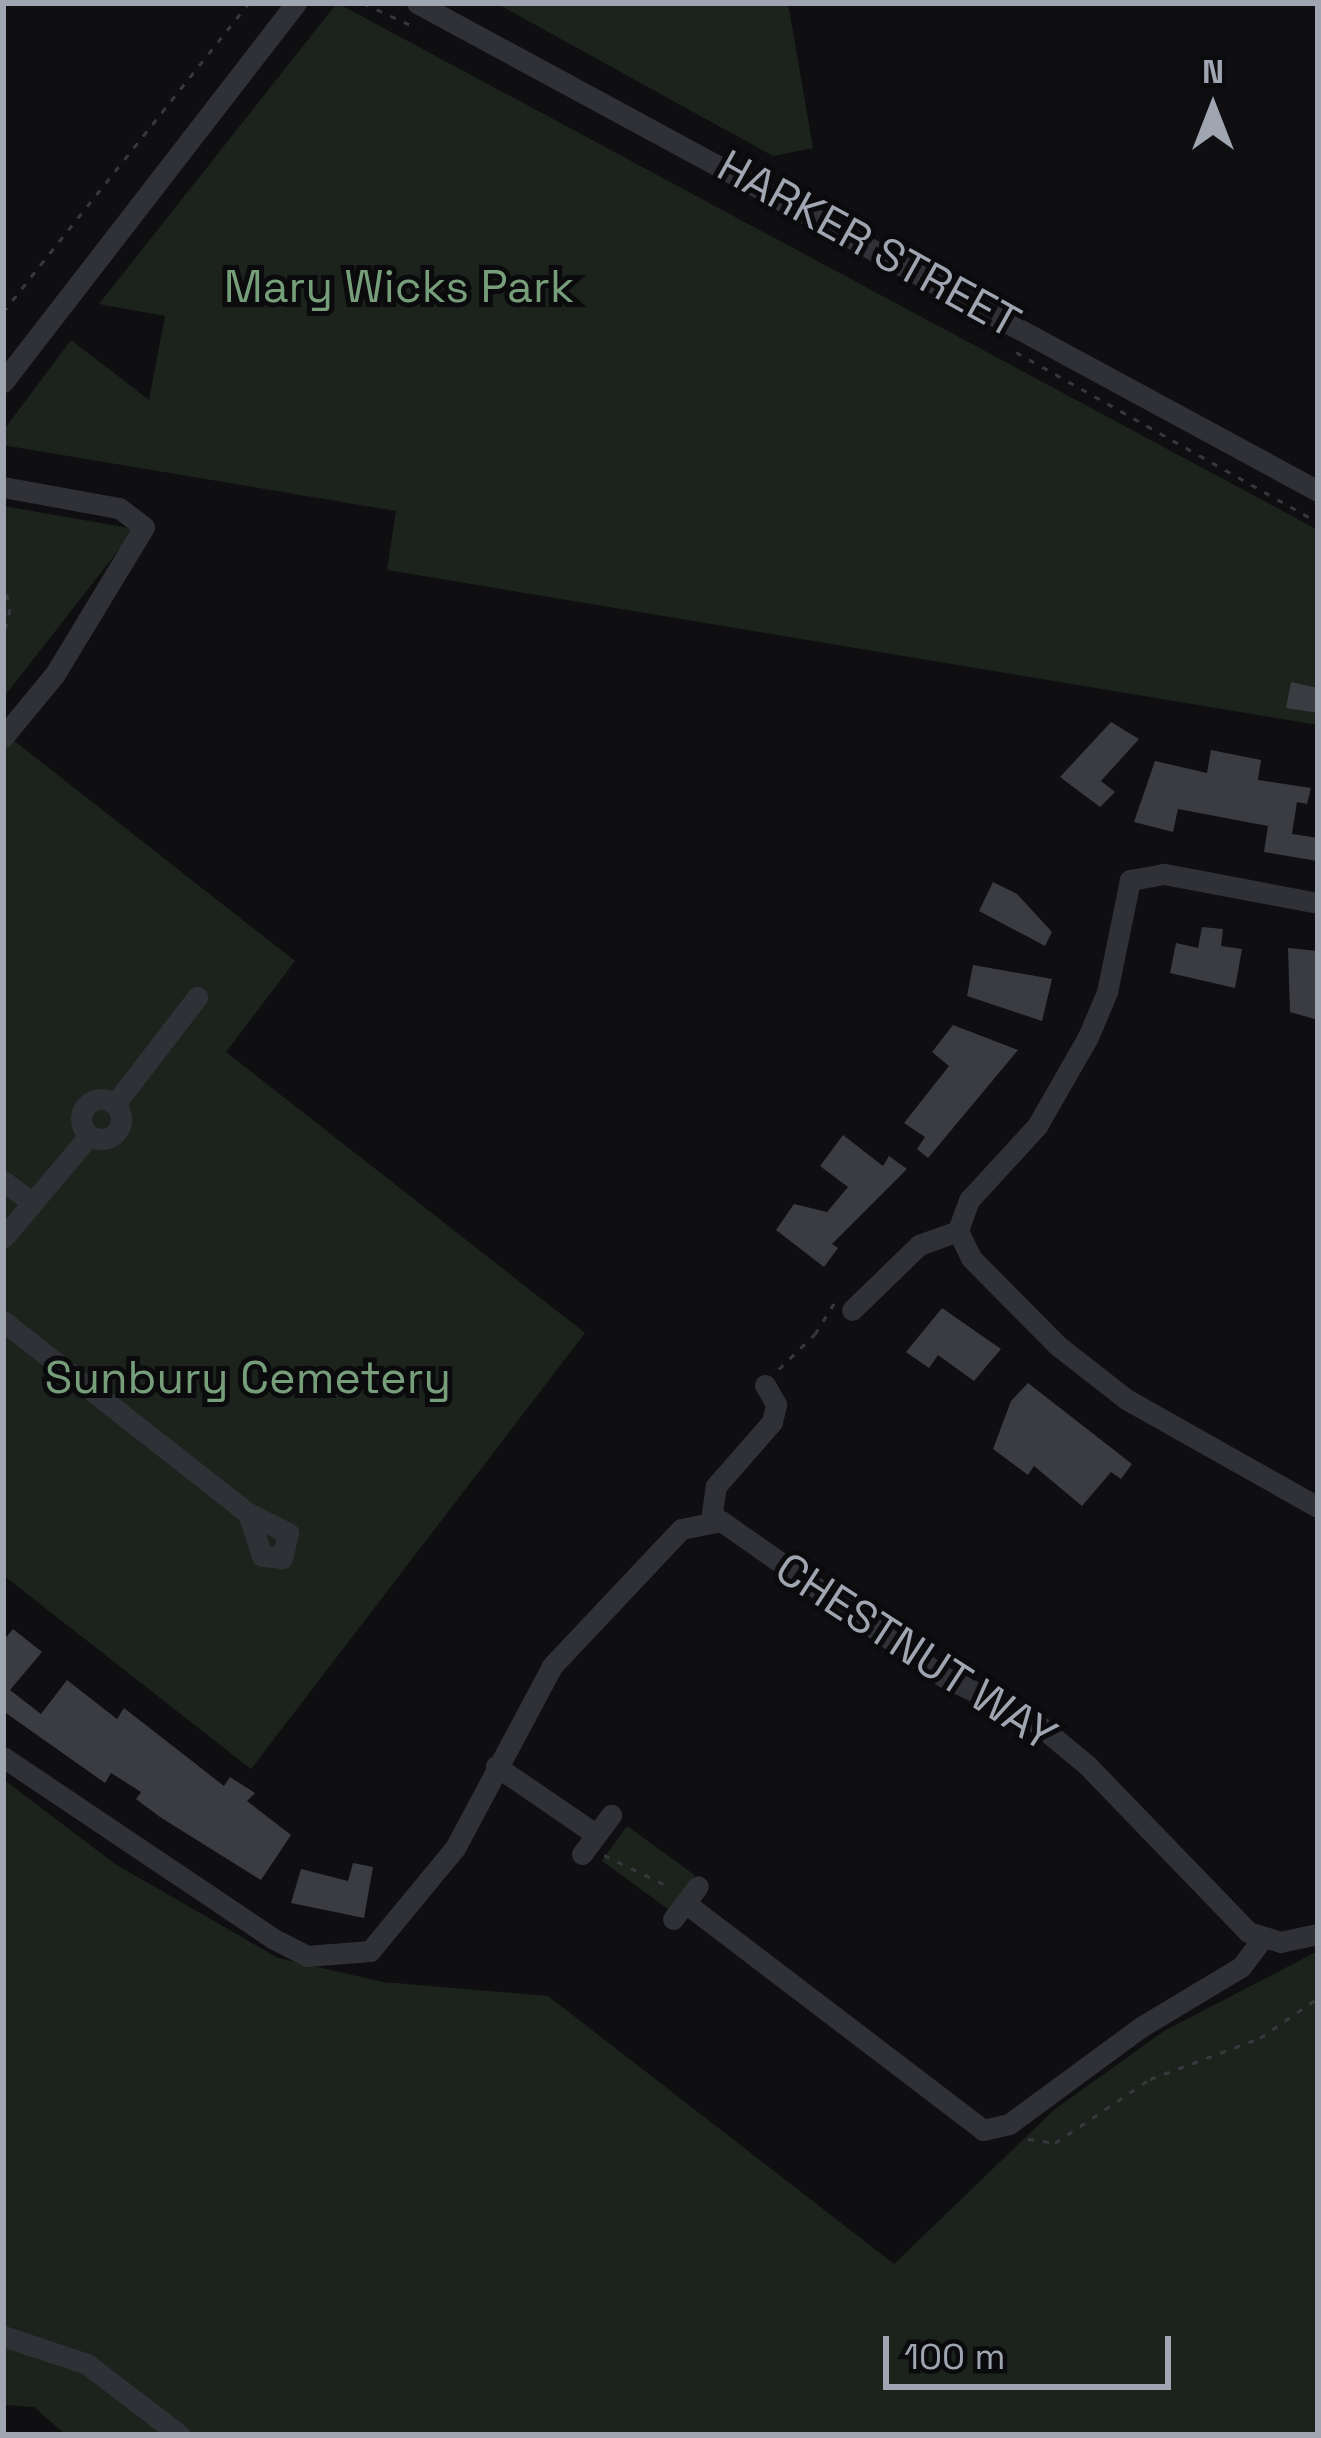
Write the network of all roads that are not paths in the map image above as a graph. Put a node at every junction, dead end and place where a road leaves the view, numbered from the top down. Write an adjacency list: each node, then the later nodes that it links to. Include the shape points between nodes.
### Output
1 (296, 3): 3 (street)
2 (417, 3): 5 (street, HARKER STREET)
3 (3, 382)
4 (3, 487): 6 (street, via 119,508 144,527 140,546)
5 (1318, 491)
6 (3, 737)
7 (1318, 904): 11 (street, via 1164,874 1130,880 1088,1037 1037,1126 969,1200)
8 (197, 997): 10 (street, via 116,1104 88,1104 81,1116 89,1136)
9 (3, 1181): 10 (street)
10 (32, 1202): 12 (street)
11 (958, 1231): 13 (street, via 919,1245); 16 (street, via 997,1285 1109,1385)
12 (3, 1238)
13 (852, 1310)
14 (3, 1321): 17 (street)
15 (765, 1385): 18 (street, via 776,1404 772,1422 716,1486)
16 (1318, 1507)
17 (248, 1513)
18 (711, 1520): 20 (street, via 681,1529 552,1666); 26 (street, CHESTNUT WAY, via 944,1677 1029,1718 1087,1765)
19 (3, 1757): 20 (street, via 307,1956 370,1951 455,1848)
20 (496, 1766): 22 (street)
21 (611, 1815): 22 (street)
22 (594, 1833): 23 (street)
23 (582, 1854)
24 (687, 1903): 26 (street, via 971,2125 1005,2127)
25 (1318, 1937): 26 (street)
26 (1259, 1946)
27 (3, 2336): 28 (street, via 87,2364)
28 (180, 2435)

